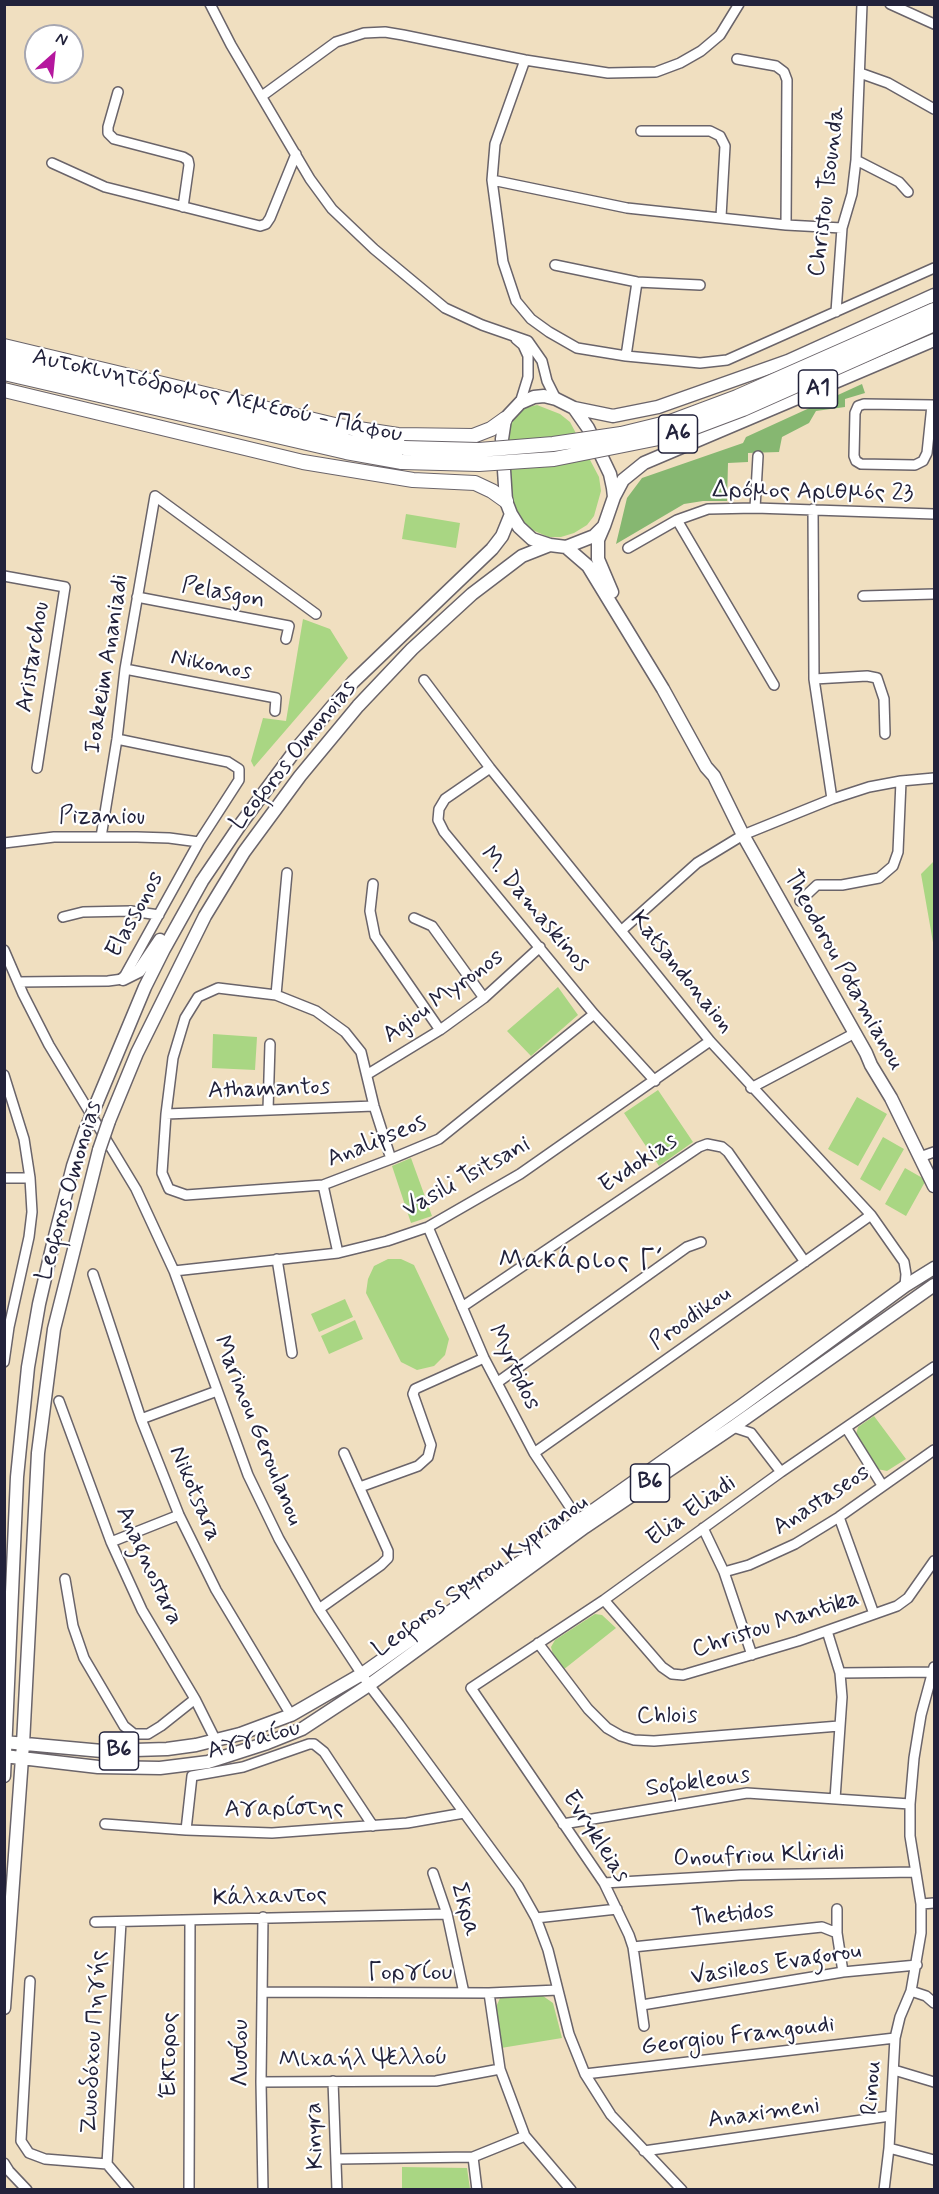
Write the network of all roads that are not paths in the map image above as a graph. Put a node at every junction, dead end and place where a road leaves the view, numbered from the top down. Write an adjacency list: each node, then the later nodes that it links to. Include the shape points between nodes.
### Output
1 (210, 4): 10 (street)
2 (740, 4): 7 (street, via 720,35 701,51 656,72 608,73)
3 (862, 4): 8 (street, Christou Tsounda)
4 (890, 4): 5 (street)
5 (934, 24)
6 (737, 59): 20 (street, via 776,66 788,80)
7 (525, 60): 10 (street, via 403,35 364,33 336,42); 16 (street, via 495,144)
8 (860, 73): 11 (street, via 888,83); 14 (street, Christou Tsounda)
9 (118, 92): 18 (street, via 108,133 114,139 188,160)
10 (262, 96): 13 (street)
11 (934, 109)
12 (641, 131): 19 (street, via 710,131 720,136 725,146)
13 (296, 154): 18 (street, via 266,224 260,226); 30 (street, via 332,209 420,288 445,308)
14 (856, 160): 17 (street, via 899,182); 21 (street, Christou Tsounda)
15 (52, 163): 18 (street, via 105,187)
16 (492, 180): 19 (street, via 627,208); 33 (street, via 503,262 516,301 531,319 577,348)
17 (908, 192)
18 (183, 207)
19 (721, 217): 20 (street)
20 (786, 225): 21 (street)
21 (842, 228): 28 (street, Christou Tsounda)
22 (555, 266): 24 (street)
23 (934, 268): 28 (street)
24 (638, 282): 25 (street); 33 (street)
25 (700, 285)
26 (934, 295): 40 (main road, A1, via 788,361 658,407 613,416)
27 (934, 310): 42 (highway, Αυτοκινητόδρομος Λεμεσού - Πάφου / A6, bridge, via 737,398 670,422 553,444)
28 (836, 312): 33 (street, via 727,360 700,363)
29 (934, 324): 42 (highway, Αυτοκινητόδρομος Λεμεσού - Πάφου / A6, bridge, via 743,410 674,435 554,459 479,464)
30 (512, 335): 37 (street, via 528,341 537,351); 38 (street, via 528,356 528,377)
31 (934, 340): 44 (main road, A1, via 645,463 623,480)
32 (4, 346): 41 (highway, via 339,426 398,435 473,436)
33 (626, 356)
34 (4, 360): 42 (highway, Αυτοκινητόδρομος Λεμεσού - Πάφου / A6)
35 (4, 374): 42 (highway, Αυτοκινητόδρομος Λεμεσού - Πάφου / A6, via 346,452)
36 (4, 390): 45 (highway, via 303,462 413,480 475,483 492,491)
37 (556, 399): 38 (main road, A1, via 534,397); 40 (main road, A1)
38 (520, 403): 41 (main road)
39 (933, 406): 39 (street, via 858,406 856,461 915,465 923,461)
40 (574, 408): 44 (main road, via 610,474)
41 (505, 420): 45 (main road, via 502,439)
42 (403, 455)
43 (758, 456): 46 (street)
44 (614, 497): 50 (main road, A1)
45 (509, 508): 51 (main road, via 519,527 532,539); 80 (main road, Leoforos Omonoias, via 502,536 492,549 353,682 297,748 240,825)
46 (755, 508): 47 (street, Δρόμος Αριθμός 23); 49 (street, Δρόμος Αριθμός 23, via 708,509)
47 (813, 509): 48 (street, Δρόμος Αριθμός 23); 61 (street)
48 (934, 514)
49 (677, 520): 53 (street, Δρόμος Αριθμός 23); 63 (street)
50 (604, 526): 52 (main road, via 594,536); 69 (main road, Theodorou Potamianou, via 598,553 605,580 696,733 713,764)
51 (550, 545): 52 (main road); 167 (main road, Leoforos Omonoias, bridge, via 514,562 412,649 300,776 244,852 205,916 142,1043 99,1150 52,1340 38,1453)
52 (566, 547): 69 (main road, Theodorou Potamianou, via 588,566)
53 (628, 548)
54 (4, 576): 67 (street, Aristarchou, via 65,587)
55 (934, 594): 56 (street)
56 (863, 596)
57 (137, 597): 58 (street, Ioakeim Ananiadi, via 155,496); 59 (street, Pelasgon, via 289,626); 60 (street, Ioakeim Ananiadi)
58 (316, 614)
59 (286, 639)
60 (125, 669): 64 (street, Nikonos, via 276,698); 66 (street, Ioakeim Ananiadi)
61 (814, 679): 65 (street, via 877,678 884,699); 72 (street)
62 (424, 680): 68 (street, Katsandonaion)
63 (774, 685)
64 (275, 711)
65 (885, 734)
66 (117, 739): 74 (street, Ioakeim Ananiadi); 75 (street, Elassonos, via 228,762 238,769 239,780)
67 (37, 768)
68 (490, 768): 84 (street, Katsandonaion); 85 (street, M. Damaskinos, via 445,799 438,820)
69 (714, 776): 73 (main road, Theodorou Potamianou)
70 (934, 778): 71 (street)
71 (901, 781): 72 (street); 79 (street, via 898,852 892,866 879,878 817,885)
72 (832, 799): 73 (street)
73 (743, 835): 84 (street, via 697,863); 93 (main road, Theodorou Potamianou)
74 (101, 837): 75 (street, Pizaniou); 76 (street, Pizaniou)
75 (199, 842): 81 (street, Elassonos)
76 (4, 843)
77 (287, 873): 89 (street)
78 (374, 884): 92 (street, via 370,911 375,936)
79 (800, 901)
80 (185, 910): 87 (main road, via 172,922 146,964); 166 (main road, Leoforos Omonoias, bridge, via 145,987 73,1166 39,1304 17,1477)
81 (159, 915): 82 (street, via 131,911 84,912); 87 (street, Elassonos)
82 (63, 917)
83 (414, 918): 90 (street, via 432,926)
84 (622, 930): 94 (street, Katsandonaion)
85 (540, 947): 90 (street, Agiou Myronos); 91 (street, M. Damaskinos)
86 (4, 950): 88 (street, Marinou Geroulanou)
87 (123, 979): 88 (street, Elassonos)
88 (18, 982): 120 (street, Marinou Geroulanou, via 49,1045 136,1190)
89 (276, 995): 96 (street, via 316,1011 345,1032 361,1052); 104 (street, via 218,988 198,997 185,1018 173,1058)
90 (484, 998): 92 (street, Agiou Myronos)
91 (594, 1014): 98 (street, M. Damaskinos); 107 (street, Analipseos, via 439,1139)
92 (440, 1029): 96 (street, Agiou Myronos)
93 (855, 1033): 99 (street); 106 (main road, Theodorou Potamianou)
94 (710, 1041): 98 (street, Vasili Tsitsani); 99 (street, Katsandonaion)
95 (270, 1044): 103 (street)
96 (368, 1074): 100 (street)
97 (4, 1075): 102 (street)
98 (655, 1082): 113 (street, Vasili Tsitsani, via 520,1174)
99 (752, 1089): 112 (street, Katsandonaion)
100 (374, 1106): 103 (street, Athamantos); 107 (street)
101 (4, 1107): 102 (street)
102 (15, 1107): 109 (street)
103 (268, 1110): 104 (street, Athamantos)
104 (166, 1114): 110 (street, Analipseos, via 162,1173 169,1189 186,1195)
105 (934, 1152): 106 (street)
106 (920, 1157): 111 (main road, Theodorou Potamianou)
107 (391, 1159): 110 (street, Analipseos)
108 (4, 1178): 109 (street)
109 (30, 1178): 127 (street, via 29,1237)
110 (323, 1185): 115 (street)
111 (934, 1186)
112 (871, 1215): 117 (street, Proodikou); 118 (street, Katsandonaion)
113 (428, 1227): 115 (street, Vasili Tsitsani); 124 (street, Myrtidos)
114 (701, 1242): 129 (street, via 687,1246)
115 (338, 1253): 116 (street, Vasili Tsitsani)
116 (277, 1259): 120 (street, Vasili Tsitsani); 125 (street)
117 (806, 1262): 124 (street, Evdokias, via 728,1152 707,1144); 139 (street, Proodikou)
118 (904, 1262): 119 (street, via 918,1270); 123 (street)
119 (931, 1270): 123 (main road, Leoforos Spyrou Kyprianou / B6)
120 (174, 1271): 130 (street, Marinou Geroulanou)
121 (93, 1274): 133 (street, Nikotsara)
122 (934, 1285): 132 (main road, Leoforos Spyrou Kyprianou / B6)
123 (905, 1287): 145 (main road, Leoforos Spyrou Kyprianou / B6)
124 (462, 1307): 126 (street, Myrtidos)
125 (292, 1353)
126 (484, 1358): 129 (street, Myrtidos); 142 (street, via 415,1389 413,1395 431,1444 428,1456 418,1466)
127 (4, 1362)
128 (934, 1367): 135 (street, Elia Eliadi)
129 (498, 1382): 139 (street, Myrtidos)
130 (217, 1391): 133 (street); 152 (street, Marinou Geroulanou, via 248,1474)
131 (59, 1401): 147 (street, Anagnostara)
132 (752, 1413): 134 (main road, Leoforos Spyrou Kyprianou / B6); 136 (street)
133 (141, 1419): 143 (street, Nikotsara)
134 (733, 1427): 136 (street); 160 (main road, Leoforos Spyrou Kyprianou / B6, via 585,1527)
135 (847, 1429): 140 (street, Elia Eliadi); 141 (street)
136 (752, 1433): 140 (street)
137 (934, 1450): 141 (street, Anastaseos)
138 (344, 1453): 142 (street)
139 (534, 1453): 145 (street, Myrtidos)
140 (781, 1472): 146 (street, Elia Eliadi)
141 (882, 1485): 144 (street, Anastaseos)
142 (360, 1487): 152 (street, via 388,1558)
143 (179, 1515): 147 (street); 163 (street, Nikotsara, via 216,1590)
144 (839, 1517): 149 (street, Anastaseos, via 788,1548); 153 (street)
145 (578, 1520): 159 (main road, Leoforos Spyrou Kyprianou / B6)
146 (703, 1528): 149 (street); 151 (street, Elia Eliadi)
147 (111, 1542): 162 (street, Anagnostara, via 142,1610)
148 (934, 1561): 153 (street, Christou Mantika, via 908,1598)
149 (724, 1572): 156 (street)
150 (65, 1579): 162 (street, via 84,1658 124,1726 134,1734 148,1734)
151 (604, 1600): 155 (street, Elia Eliadi); 156 (street, Christou Mantika, via 672,1674 683,1675)
152 (319, 1609): 159 (street, Marinou Geroulanou)
153 (874, 1614): 154 (street, Christou Mantika)
154 (827, 1631): 156 (street, Christou Mantika); 158 (street)
155 (538, 1643): 161 (street, Elia Eliadi); 164 (street, Chlois, via 606,1728 634,1740)
156 (752, 1655)
157 (934, 1670): 158 (street); 172 (street, Rinou, via 921,1715)
158 (840, 1673): 164 (street)
159 (362, 1674): 160 (street, Marinou Geroulanou); 163 (main road, Leoforos Spyrou Kyprianou / B6)
160 (369, 1685): 169 (main road, Leoforos Spyrou Kyprianou / B6, via 302,1729 208,1762 126,1768); 173 (street, Marinou Geroulanou)
161 (471, 1688): 175 (street, Evrykleias)
162 (195, 1699): 165 (street, Anagnostara)
163 (291, 1715): 165 (main road, Leoforos Spyrou Kyprianou / B6)
164 (839, 1726): 171 (street)
165 (216, 1741): 167 (main road, Leoforos Spyrou Kyprianou / B6, via 135,1751)
166 (6, 1742): 167 (main road, Leoforos Spyrou Kyprianou / B6); 168 (main road, Leoforos Omonoias)
167 (22, 1744): 169 (main road, Leoforos Omonoias)
168 (5, 1756): 169 (main road, Leoforos Spyrou Kyprianou / B6); 170 (main road, Leoforos Omonoias)
169 (21, 1758): 203 (main road, Leoforos Omonoias)
170 (4, 1776)
171 (835, 1799): 172 (street, Sofokleous); 175 (street, Sofokleous, via 747,1793)
172 (910, 1804): 178 (street, Rinou)
173 (464, 1813): 176 (street, Αγαρίστης); 187 (street, Marinou Geroulanou, via 518,1886)
174 (105, 1824): 177 (street, Αγαρίστης)
175 (563, 1824): 180 (street, Evrykleias)
176 (373, 1826): 177 (street, Αγαρίστης, via 272,1833); 177 (street, Αγγαίου, via 324,1752 309,1744 243,1767 192,1776)
177 (186, 1830)
178 (915, 1872): 180 (street, Onoufriou Kliridi, via 740,1875); 182 (street, Rinou)
179 (433, 1873): 185 (street, Σκρα)
180 (604, 1883): 183 (street, Evrykleias)
181 (934, 1903): 182 (street)
182 (921, 1904): 193 (street, Rinou)
183 (617, 1908): 187 (street); 192 (street, Evrykleias)
184 (837, 1909): 191 (street)
185 (447, 1914): 186 (street, Κάλχαντος); 199 (street, Σκρα)
186 (263, 1917): 188 (street, Κάλχαντος); 198 (street, Λυσίου)
187 (536, 1918): 196 (street, Marinou Geroulanou)
188 (190, 1920): 190 (street, Κάλχαντος); 223 (street, Έκτορος)
189 (95, 1922): 190 (street, Κάλχαντος)
190 (121, 1922): 220 (street, Ζωοδόχου Πηγής)
191 (837, 1933): 192 (street, Thetidos, via 822,1927); 194 (street)
192 (633, 1947): 202 (street, Evrykleias)
193 (916, 1965): 194 (street, Vasileos Evagorou); 197 (street, Rinou)
194 (843, 1972): 202 (street, Vasileos Evagorou)
195 (30, 1981): 220 (street, via 21,2141 29,2154 45,2159)
196 (558, 1990): 200 (street, Γοργίου); 208 (street, Marinou Geroulanou, via 568,2034)
197 (911, 1991): 201 (street); 205 (street, Rinou)
198 (262, 1992): 199 (street, Γοργίου); 210 (street, Λυσίου)
199 (464, 1993): 200 (street, Γοργίου)
200 (489, 1993): 206 (street)
201 (934, 2002)
202 (642, 2005): 204 (street, Evrykleias)
203 (4, 2008)
204 (644, 2026)
205 (895, 2038): 207 (street, Rinou); 208 (street, Georgiou Frangoudi)
206 (500, 2070): 209 (street, Μιχαήλ Ψελλού, via 436,2081); 213 (street)
207 (894, 2070): 211 (street); 212 (street, Rinou)
208 (585, 2074): 215 (street, Marinou Geroulanou, via 611,2115)
209 (333, 2081): 210 (street, Μιχαήλ Ψελλού); 217 (street, Kinyra)
210 (261, 2082): 224 (street, Λυσίου)
211 (934, 2082)
212 (890, 2115): 214 (street, Rinou); 215 (street, Anaximeni)
213 (525, 2136): 216 (street); 227 (street)
214 (889, 2148): 218 (street); 229 (street, Rinou)
215 (644, 2151): 228 (street, Marinou Geroulanou)
216 (473, 2157): 217 (street); 226 (street)
217 (337, 2160): 225 (street, Kinyra)
218 (934, 2160)
219 (4, 2163): 221 (street)
220 (107, 2164): 222 (street)
221 (27, 2190)
222 (129, 2190)
223 (189, 2190)
224 (263, 2190)
225 (337, 2190)
226 (477, 2190)
227 (572, 2190)
228 (682, 2190)
229 (884, 2190)

